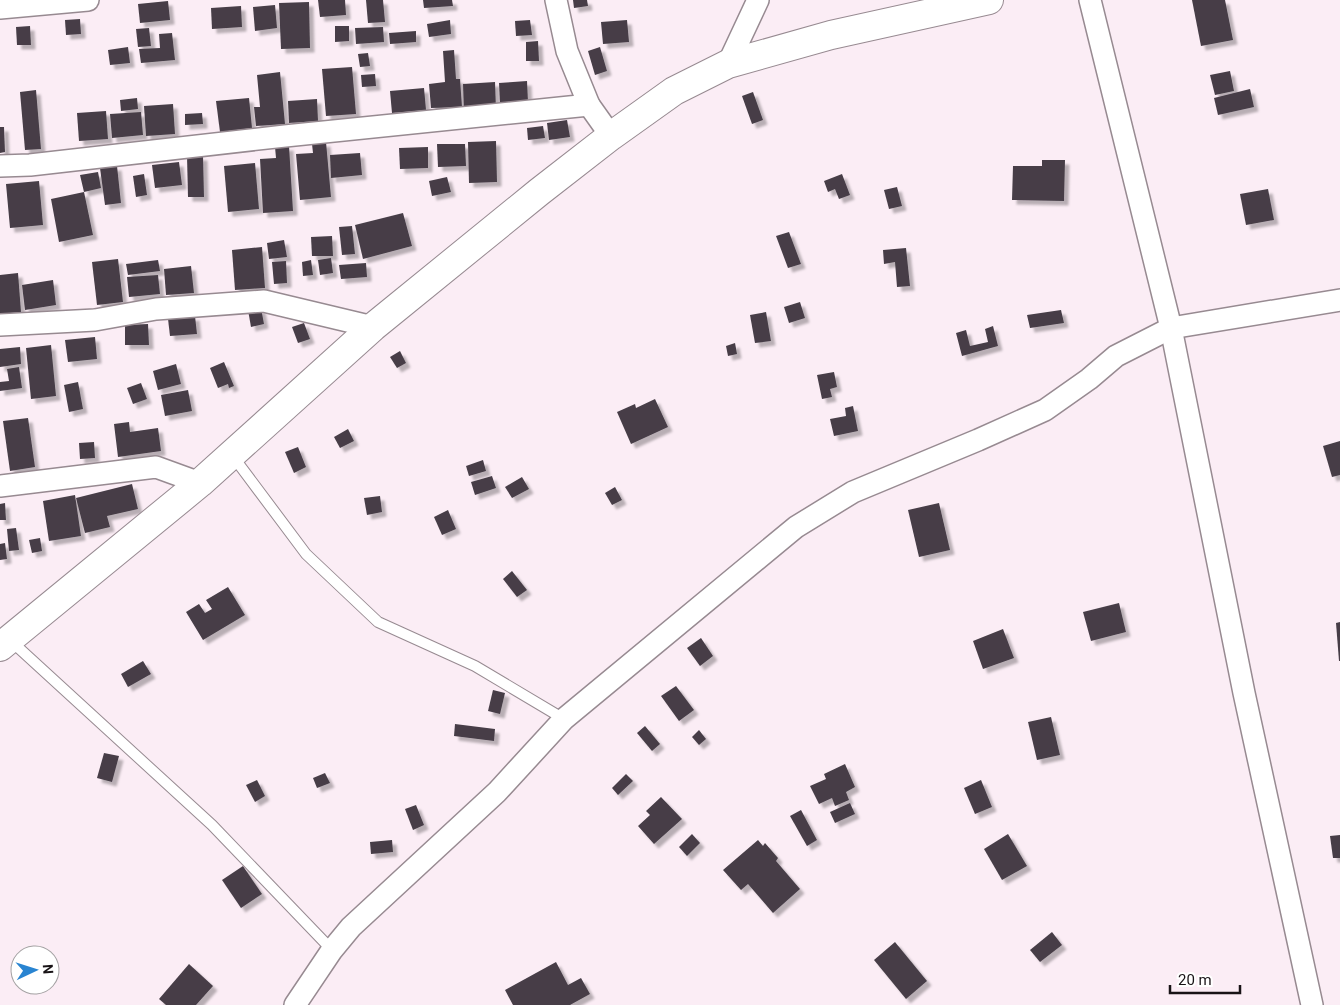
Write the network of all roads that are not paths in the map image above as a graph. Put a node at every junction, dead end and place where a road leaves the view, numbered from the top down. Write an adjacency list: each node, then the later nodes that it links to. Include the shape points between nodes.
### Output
1 (88, 0): 6 (street)
2 (556, 0): 8 (street, via 567,51)
3 (758, 0): 7 (street)
4 (989, 0): 7 (main road, via 831,35)
5 (1090, 0): 14 (street)
6 (0, 8)
7 (728, 64): 9 (main road, via 674,92)
8 (589, 105): 9 (street); 10 (street)
9 (611, 136): 13 (main road)
10 (0, 166)
11 (1340, 300): 14 (street)
12 (0, 326): 13 (street, via 96,320 156,309 264,301)
13 (373, 327): 15 (main road)
14 (1171, 328): 19 (street, via 1116,356 1045,410 853,492 796,527); 22 (street, via 1242,683)
15 (231, 454): 16 (main road); 19 (lane, via 306,554 378,622 474,666)
16 (200, 483): 17 (street, via 156,467); 18 (main road)
17 (0, 486)
18 (5, 643): 20 (lane, via 212,825)
19 (564, 719): 20 (street, via 497,792 351,927)
20 (332, 950): 21 (street)
21 (295, 1005)
22 (1312, 1005)

